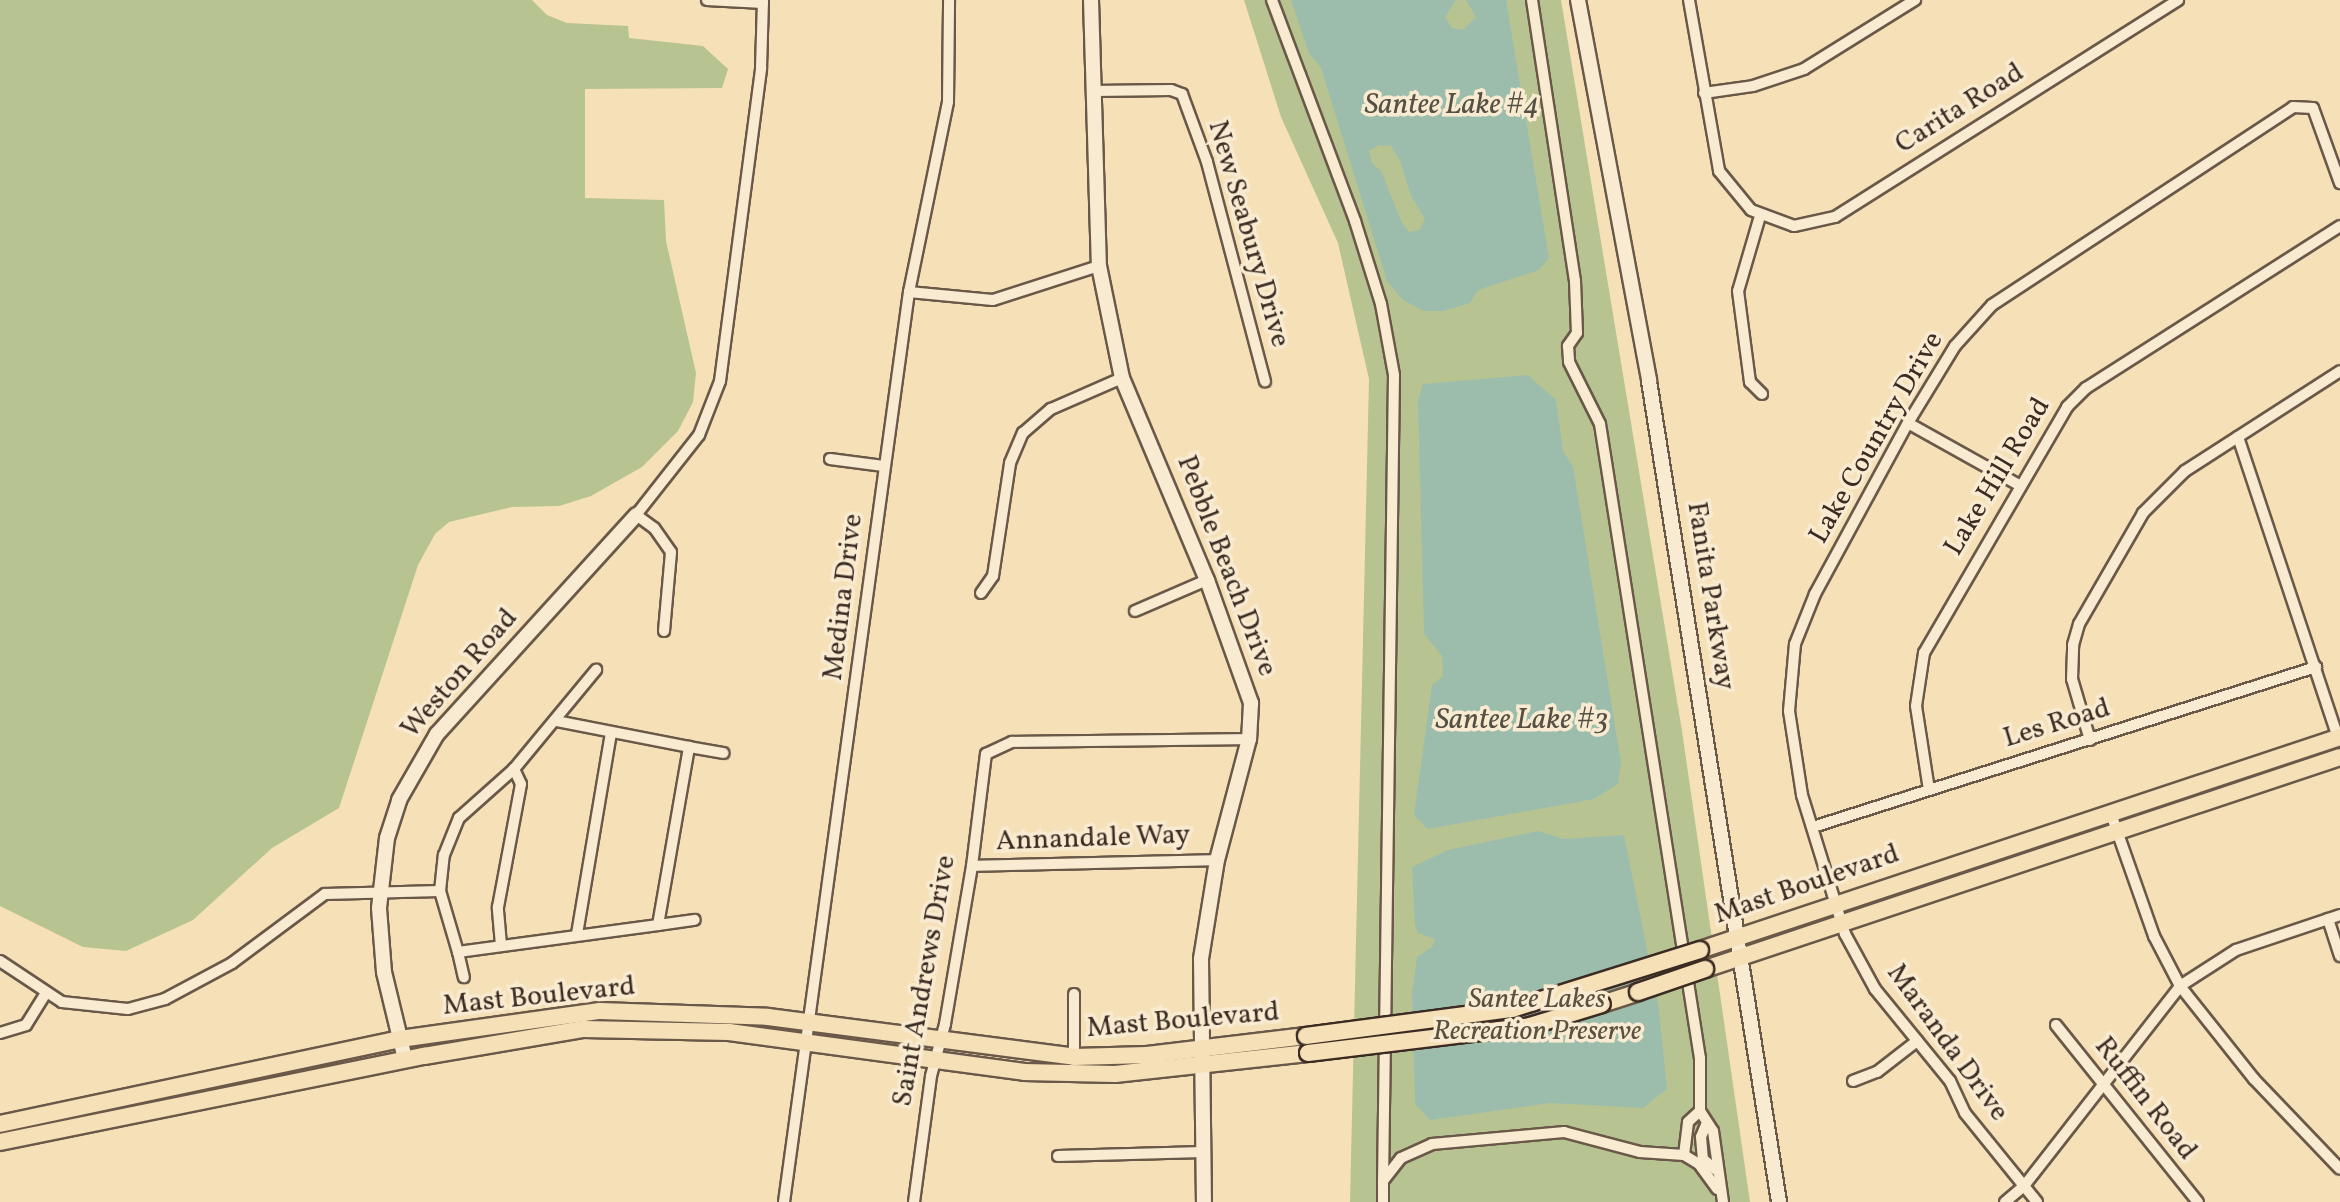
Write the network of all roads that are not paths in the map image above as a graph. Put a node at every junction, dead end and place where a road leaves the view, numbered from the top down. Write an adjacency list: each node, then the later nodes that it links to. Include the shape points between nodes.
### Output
1 (707, 0): 10 (street)
2 (949, 0): 17 (street, Medina Drive, via 948,102)
3 (1091, 0): 11 (street, Pebble Beach Drive)
4 (1272, 0): 91 (street, via 1355,221 1381,304 1394,375)
5 (1532, 0): 83 (street, via 1575,281 1577,333 1568,346 1569,362 1600,424 1700,1058)
6 (1578, 0): 58 (street, Fanita Parkway, via 1649,381)
7 (1689, 0): 12 (street)
8 (1915, 0): 12 (street, via 1804,69 1753,86)
9 (2178, 0): 14 (street, Carita Road, via 1835,217 1794,226)
10 (763, 2): 27 (street, via 761,68 720,381 699,435)
11 (1093, 91): 16 (street, Pebble Beach Drive); 20 (street, New Seabury Drive, via 1182,94 1207,162)
12 (1704, 93): 14 (street, via 1719,171 1736,197)
13 (2340, 183): 22 (street, Lake Country Drive, via 2313,108 2293,107 2002,296 1955,346)
14 (1760, 216): 21 (street, via 1738,291 1750,382)
15 (2340, 226): 26 (street, Lake Hill Road, via 2086,388 2067,407)
16 (1099, 266): 17 (street, via 993,300); 19 (street, Pebble Beach Drive)
17 (909, 292): 25 (street, Medina Drive)
18 (2340, 371): 23 (street)
19 (1122, 378): 28 (street, Pebble Beach Drive); 29 (street, via 1043,414 1023,433 1010,463 993,576)
20 (1265, 381)
21 (1762, 394)
22 (1908, 423): 26 (street); 45 (street, Lake Country Drive, via 1815,594 1795,644 1789,711 1802,795)
23 (2238, 437): 32 (street); 38 (street, via 2185,471 2152,502 2079,624 2070,665)
24 (830, 459): 25 (street)
25 (884, 466): 68 (street, Medina Drive, via 877,549)
26 (2019, 485): 43 (street, Lake Hill Road, via 1924,653 1916,706)
27 (636, 515): 31 (street, via 654,528 671,552); 49 (street, Weston Road, via 426,749 392,819)
28 (1207, 580): 30 (street); 36 (street, Pebble Beach Drive, via 1246,682)
29 (981, 593)
30 (1135, 611)
31 (664, 631)
32 (2316, 667): 37 (street); 38 (street, Les Road)
33 (596, 670): 34 (street)
34 (556, 721): 35 (street); 42 (street)
35 (611, 733): 39 (street); 57 (street)
36 (1249, 739): 47 (street, Pebble Beach Drive); 48 (street, Saint Andrews Drive, via 1001,743 986,754 982,769)
37 (2340, 739): 44 (main road, Mast Boulevard)
38 (2090, 740): 43 (street, Les Road)
39 (689, 747): 40 (street); 56 (street)
40 (723, 753)
41 (2340, 757): 46 (main road, Mast Boulevard)
42 (514, 769): 50 (street, via 459,818 444,855); 59 (street, via 521,784 498,907)
43 (1929, 790): 45 (street, Les Road)
44 (2110, 811): 46 (street); 51 (main road, Mast Boulevard)
45 (1813, 827): 51 (street, Lake Country Drive)
46 (2116, 829): 55 (main road, Mast Boulevard); 65 (street, via 2154,936)
47 (1217, 860): 48 (street, Annandale Way); 75 (street, Pebble Beach Drive, via 1201,959)
48 (972, 866): 74 (street, Saint Andrews Drive)
49 (381, 891): 50 (street); 66 (street, via 325,894 232,963 153,1003 102,1010); 71 (street, Weston Road, via 384,972)
50 (440, 891): 60 (street)
51 (1834, 903): 55 (street, Maranda Drive); 58 (main road, Mast Boulevard)
52 (2340, 915): 53 (street)
53 (2328, 919): 62 (street); 65 (street, via 2236,950)
54 (695, 920): 56 (street)
55 (1840, 921): 61 (main road, Mast Boulevard); 72 (street, Maranda Drive, via 1875,989)
56 (658, 925): 57 (street)
57 (577, 934): 59 (street)
58 (1738, 935): 61 (street, Fanita Parkway); 75 (main road, Mast Boulevard, bridge, via 1512,1009)
59 (501, 945): 60 (street)
60 (458, 952): 64 (street)
61 (1741, 955): 79 (main road, Mast Boulevard, bridge, via 1530,1026); 98 (street, Fanita Parkway)
62 (2340, 956)
63 (0, 961): 66 (street)
64 (464, 977)
65 (2180, 986): 81 (street); 90 (street, via 2254,1079)
66 (45, 994): 70 (street, via 26,1025)
67 (1074, 994): 76 (street)
68 (809, 1022): 71 (main road, Mast Boulevard, via 697,1011 600,1011); 73 (street, Medina Drive); 74 (main road, Mast Boulevard)
69 (2056, 1025): 81 (street, Ruffin Road)
70 (0, 1033)
71 (400, 1039): 77 (street, Weston Road); 82 (main road, Mast Boulevard)
72 (1917, 1041): 80 (street, via 1877,1072); 92 (street, Maranda Drive)
73 (806, 1042): 77 (main road, Mast Boulevard, via 729,1032 584,1029); 78 (main road, Mast Boulevard); 94 (street, Medina Drive)
74 (941, 1042): 76 (main road, Mast Boulevard); 78 (street, Saint Andrews Drive)
75 (1200, 1049): 76 (main road, Mast Boulevard); 79 (street, Pebble Beach Drive)
76 (1074, 1057)
77 (405, 1059): 85 (main road, Mast Boulevard)
78 (935, 1060): 79 (main road, Mast Boulevard, via 1024,1072 1115,1074); 95 (street, Saint Andrews Drive)
79 (1201, 1067): 87 (street, Pebble Beach Drive)
80 (1853, 1081)
81 (2103, 1086): 92 (street); 101 (street, Ruffin Road)
82 (166, 1092): 84 (main road, Mast Boulevard); 85 (main road, via 88,1116)
83 (1700, 1111): 88 (street, via 1688,1122); 93 (street, via 1713,1131)
84 (0, 1124)
85 (72, 1128): 86 (main road, Mast Boulevard)
86 (0, 1142)
87 (1203, 1152): 89 (street); 96 (street, Pebble Beach Drive)
88 (1684, 1155): 91 (street, via 1640,1152 1564,1132 1537,1133 1432,1144 1401,1158); 93 (street, via 1699,1164)
89 (1058, 1156)
90 (2340, 1169)
91 (1383, 1181): 97 (street)
92 (2024, 1186): 99 (street); 100 (street, Maranda Drive)
93 (1722, 1198)
94 (784, 1202)
95 (914, 1202)
96 (1204, 1202)
97 (1383, 1202)
98 (1779, 1202)
99 (2005, 1202)
100 (2037, 1202)
101 (2198, 1202)

